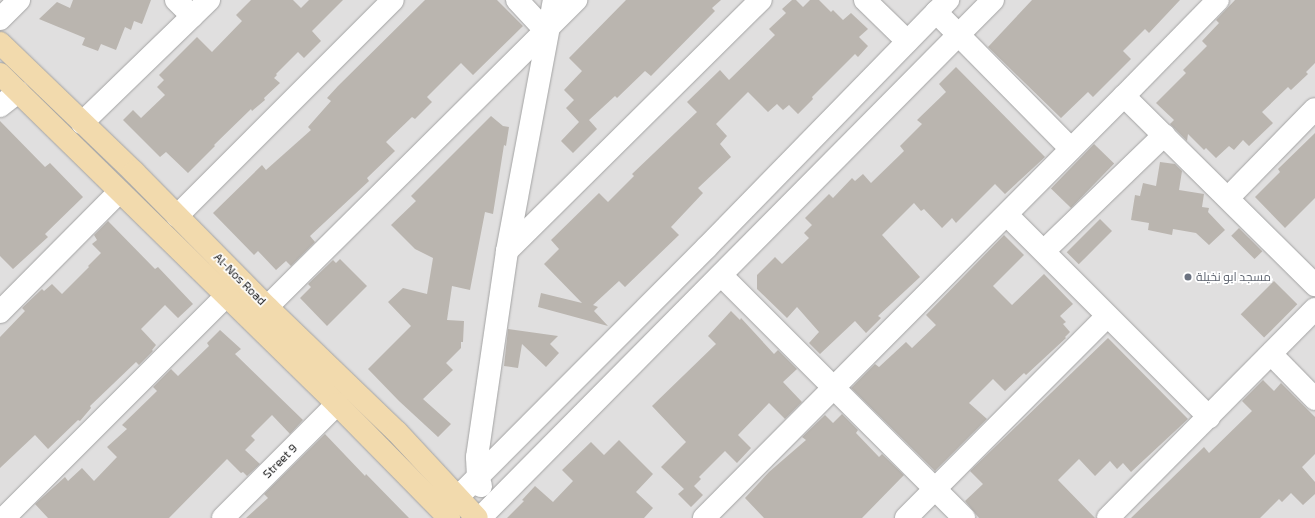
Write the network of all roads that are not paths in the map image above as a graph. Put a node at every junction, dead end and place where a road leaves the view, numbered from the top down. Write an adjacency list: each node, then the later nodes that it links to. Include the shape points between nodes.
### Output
1 (19, 0): 14 (street)
2 (176, 0): 13 (street)
3 (209, 0): 13 (street)
4 (393, 0): 30 (street)
5 (517, 0): 15 (street)
6 (554, 0): 15 (street)
7 (576, 0): 15 (street)
8 (761, 0): 31 (street)
9 (865, 0): 17 (street)
10 (993, 0): 16 (street)
11 (1218, 0): 21 (street)
12 (942, 6): 16 (street); 17 (street)
13 (192, 16): 24 (street)
14 (0, 19)
15 (548, 28): 31 (street); 37 (street)
16 (958, 35): 26 (street); 33 (street)
17 (907, 41): 46 (street)
18 (0, 42): 24 (main road, Al-Nos Road)
19 (0, 74): 20 (main road, Al-Nos Road)
20 (18, 92): 22 (street); 27 (main road, Al-Nos Road)
21 (1124, 96): 25 (street); 26 (street)
22 (0, 106)
23 (1315, 109): 28 (street)
24 (82, 124): 30 (main road, Al-Nos Road)
25 (1164, 135): 28 (street); 32 (street)
26 (1071, 149): 29 (street)
27 (119, 192): 36 (main road, Al-Nos Road); 39 (street)
28 (1228, 198): 35 (street)
29 (1006, 215): 32 (street); 42 (street)
30 (177, 216): 34 (main road, Al-Nos Road)
31 (507, 251): 46 (street, via 477,458)
32 (1044, 251): 40 (street)
33 (721, 275): 42 (street); 49 (street)
34 (240, 279): 36 (street); 37 (main road, Al-Nos Road)
35 (1315, 285)
36 (226, 296): 44 (main road, Al-Nos Road); 50 (street)
37 (267, 307): 48 (main road, Al-Nos Road, via 397,432)
38 (1315, 310): 41 (street)
39 (0, 312)
40 (1107, 316): 45 (street); 47 (street)
41 (1271, 354): 43 (street); 45 (street)
42 (832, 388): 47 (street); 53 (street)
43 (1315, 398)
44 (337, 404): 51 (main road, Al-Nos Road); 52 (street, Street 9)
45 (1209, 416): 56 (street)
46 (478, 477): 48 (street); 49 (street)
47 (935, 489): 54 (street); 55 (street)
48 (459, 497): 49 (main road, Al-Nos Road); 51 (street)
49 (483, 514)
50 (4, 516)
51 (443, 516)
52 (223, 518)
53 (704, 518)
54 (906, 518)
55 (964, 518)
56 (1108, 518)

